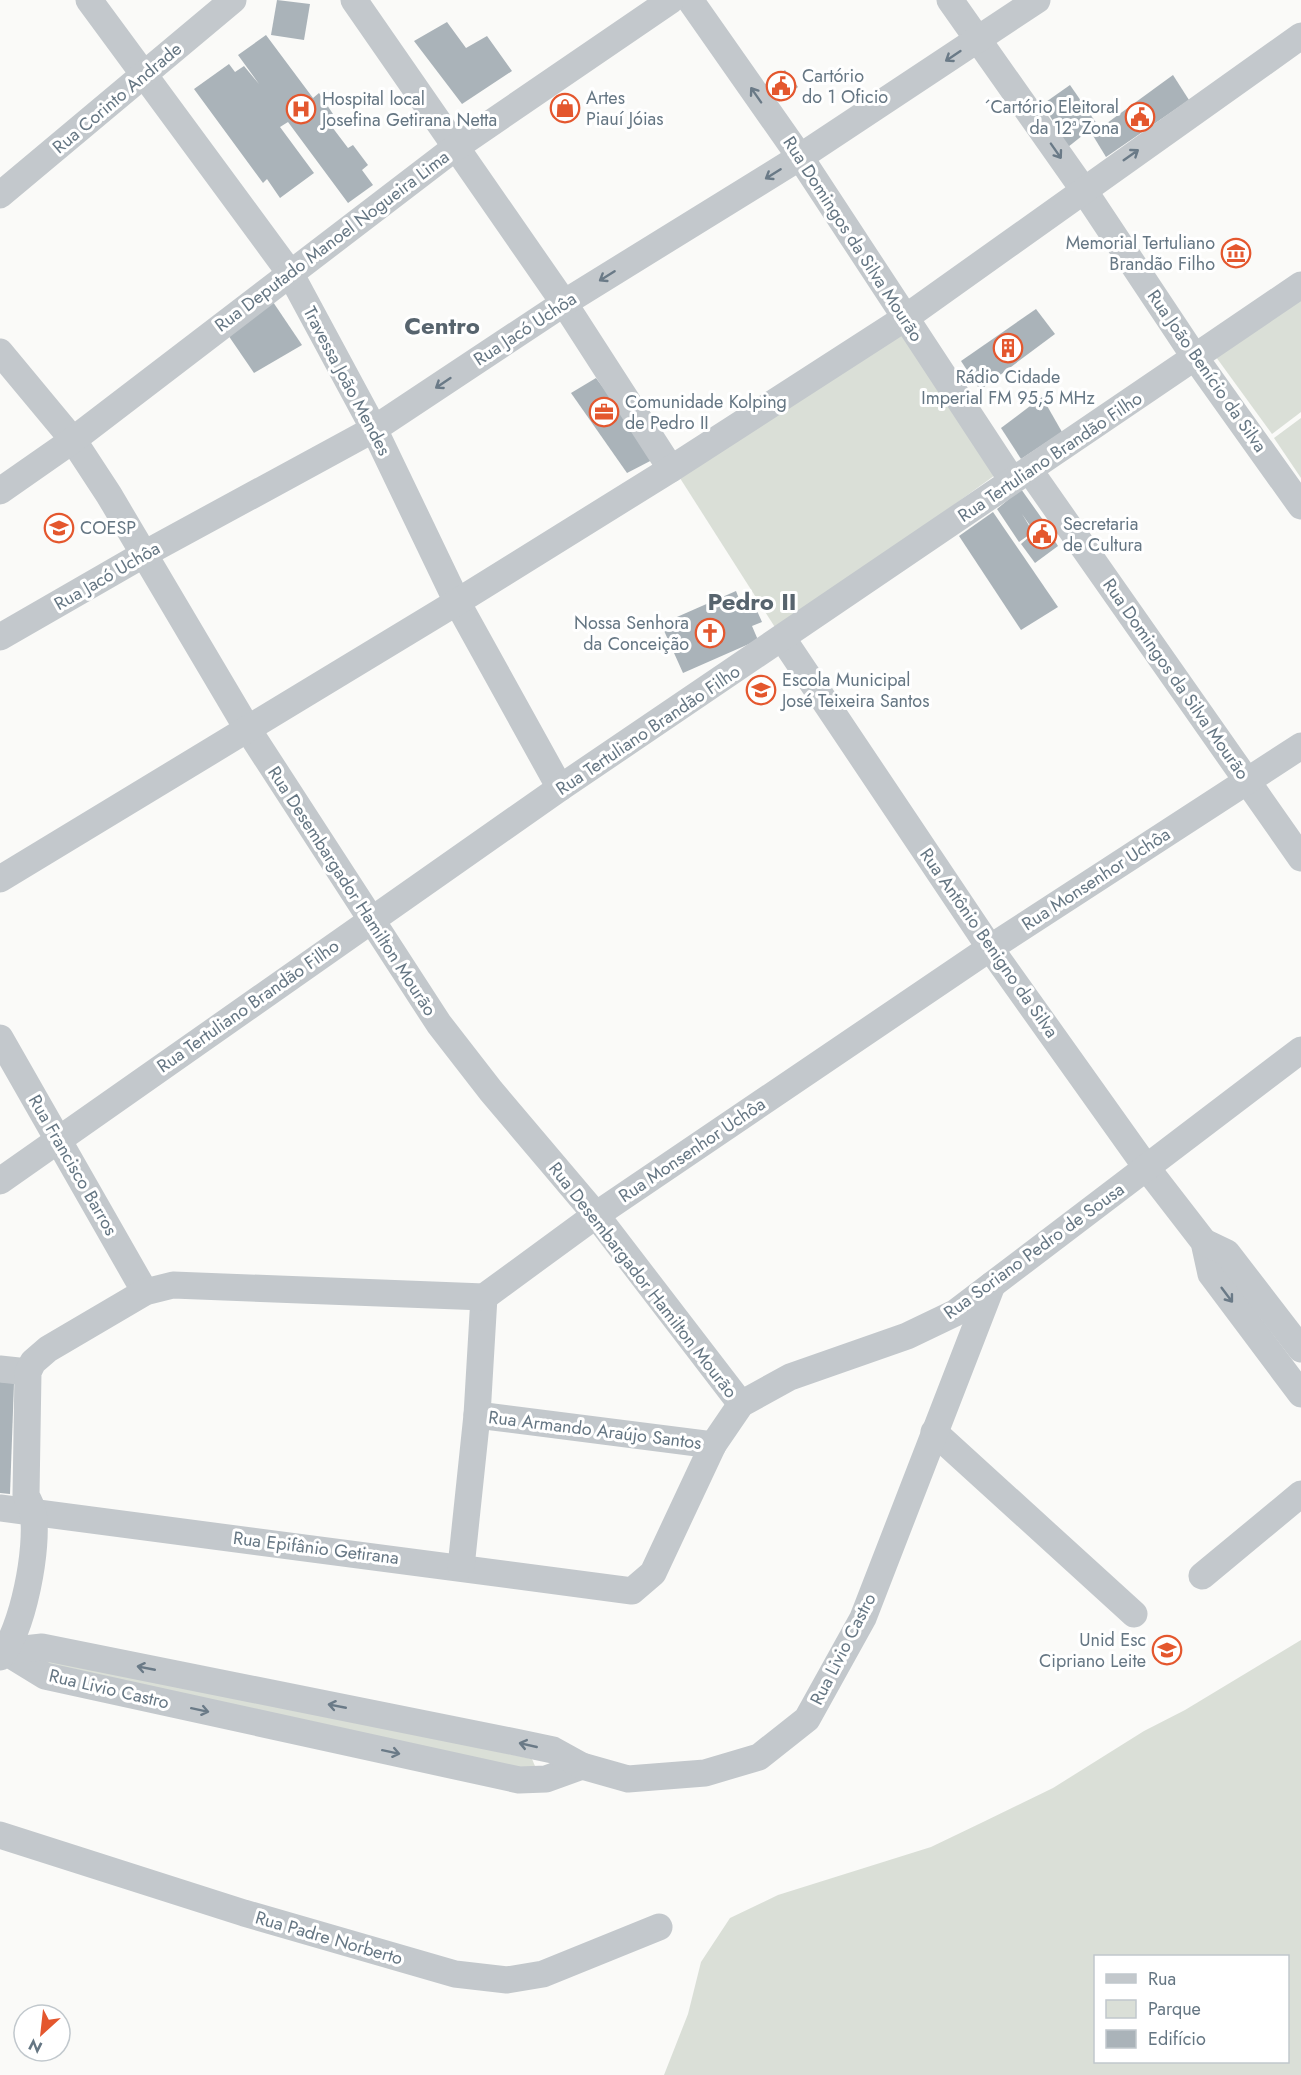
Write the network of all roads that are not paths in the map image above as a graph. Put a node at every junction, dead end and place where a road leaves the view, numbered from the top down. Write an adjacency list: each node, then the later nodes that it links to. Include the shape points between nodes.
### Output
1 (89, 0): 10 (street, Travessa João Mendes)
2 (233, 0): 10 (street, Rua Corinto Andrade)
3 (354, 0): 11 (street)
4 (671, 0): 11 (street, Rua Deputado Manoel Nogueira Lima)
5 (690, 0): 12 (street, Rua Domingos da Silva Mourão, one-way to 5)
6 (950, 0): 9 (street, Rua João Benício da Silva)
7 (1037, 0): 9 (street, Rua Jacó Uchôa)
8 (1301, 36): 13 (street, one-way to 8)
9 (977, 40): 12 (street, Rua Jacó Uchôa, one-way to 12); 13 (street, Rua João Benício da Silva, one-way to 13)
10 (146, 75): 14 (street, Rua Corinto Andrade); 15 (street, Travessa João Mendes)
11 (456, 147): 15 (street, Rua Deputado Manoel Nogueira Lima); 17 (street)
12 (800, 157): 17 (street, Rua Jacó Uchôa, one-way to 17); 18 (street, Rua Domingos da Silva Mourão)
13 (1083, 189): 18 (street); 20 (street, Rua João Benício da Silva)
14 (0, 195)
15 (290, 273): 21 (street, Travessa João Mendes); 22 (street, Rua Deputado Manoel Nogueira Lima)
16 (1301, 285): 20 (street, Rua Tertuliano Brandão Filho)
17 (564, 303): 21 (street, Rua Jacó Uchôa, one-way to 21); 23 (street)
18 (904, 318): 23 (street); 24 (street, Rua Domingos da Silva Mourão)
19 (0, 352): 22 (street, Rua Desembargador Hamilton Mourão)
20 (1196, 359): 24 (street, Rua Tertuliano Brandão Filho); 26 (street, Rua João Benício da Silva)
21 (374, 429): 27 (street, Rua Jacó Uchôa); 28 (street, Travessa João Mendes)
22 (73, 440): 25 (street, Rua Deputado Manoel Nogueira Lima); 27 (street, Rua Desembargador Hamilton Mourão)
23 (671, 469): 28 (street)
24 (1021, 475): 30 (street, Rua Tertuliano Brandão Filho); 33 (street, Rua Domingos da Silva Mourão)
25 (0, 491)
26 (1299, 498)
27 (146, 554): 29 (street, Rua Jacó Uchôa); 31 (street, Rua Desembargador Hamilton Mourão)
28 (457, 602): 31 (street); 34 (street, Travessa João Mendes)
29 (0, 637)
30 (783, 639): 34 (street, Rua Tertuliano Brandão Filho); 38 (street, Rua Antônio Benigno da Silva)
31 (247, 728): 36 (street); 37 (street, Rua Desembargador Hamilton Mourão)
32 (1301, 746): 33 (street, Rua Monsenhor Uchôa)
33 (1247, 781): 35 (street, Rua Domingos da Silva Mourão); 38 (street, Rua Monsenhor Uchôa)
34 (560, 788): 37 (street, Rua Tertuliano Brandão Filho)
35 (1301, 858)
36 (0, 879)
37 (371, 920): 41 (street, Rua Tertuliano Brandão Filho); 44 (street, Rua Desembargador Hamilton Mourão, via 439,1024)
38 (990, 948): 42 (street, Rua Antônio Benigno da Silva); 44 (street, Rua Monsenhor Uchôa)
39 (0, 1038): 41 (street, Rua Francisco Barros)
40 (1301, 1050): 42 (street, Rua Soriano Pedro de Sousa)
41 (59, 1139): 43 (street, Rua Tertuliano Brandão Filho); 47 (street, Rua Francisco Barros)
42 (1146, 1167): 45 (street, Rua Antônio Benigno da Silva); 46 (street, Rua Soriano Pedro de Sousa)
43 (0, 1182)
44 (596, 1215): 48 (street, Rua Monsenhor Uchôa); 53 (street, Rua Desembargador Hamilton Mourão)
45 (1204, 1242): 49 (street, Rua Antônio Benigno da Silva, via 1227,1253); 52 (street, Rua Antônio Benigno da Silva, one-way to 52, via 1211,1274)
46 (992, 1284): 53 (street, Rua Soriano Pedro de Sousa, via 955,1313 907,1336 790,1377); 55 (street, Rua Livio Castro)
47 (145, 1292): 48 (street, via 173,1284 196,1284); 51 (street, via 48,1349)
48 (484, 1297): 54 (street)
49 (1301, 1349)
50 (0, 1369): 51 (street)
51 (28, 1372): 59 (street, via 26,1495)
52 (1301, 1394)
53 (741, 1404): 56 (street, Rua Soriano Pedro de Sousa)
54 (477, 1414): 56 (street, Rua Armando Araújo Santos); 60 (street)
55 (934, 1432): 63 (street); 65 (street, Rua Livio Castro, via 863,1618 807,1719 759,1757 705,1773 628,1779)
56 (713, 1445): 62 (street, Rua Soriano Pedro de Sousa, via 653,1573)
57 (1301, 1494): 61 (street)
58 (0, 1508): 59 (street, Rua Epifânio Getirana)
59 (33, 1511): 60 (street, Rua Epifânio Getirana); 64 (street, via 34,1541 21,1613)
60 (461, 1567): 62 (street, Rua Epifânio Getirana)
61 (1202, 1576)
62 (632, 1591)
63 (1134, 1614)
64 (2, 1652): 65 (street, Rua Livio Castro, one-way to 64, via 553,1750 42,1647); 65 (street, Rua Livio Castro, one-way to 65, via 45,1676 519,1780 546,1779)
65 (582, 1766)
66 (0, 1835): 67 (street, Rua Padre Norberto, via 244,1913 455,1974 507,1980 543,1974)
67 (659, 1927)

